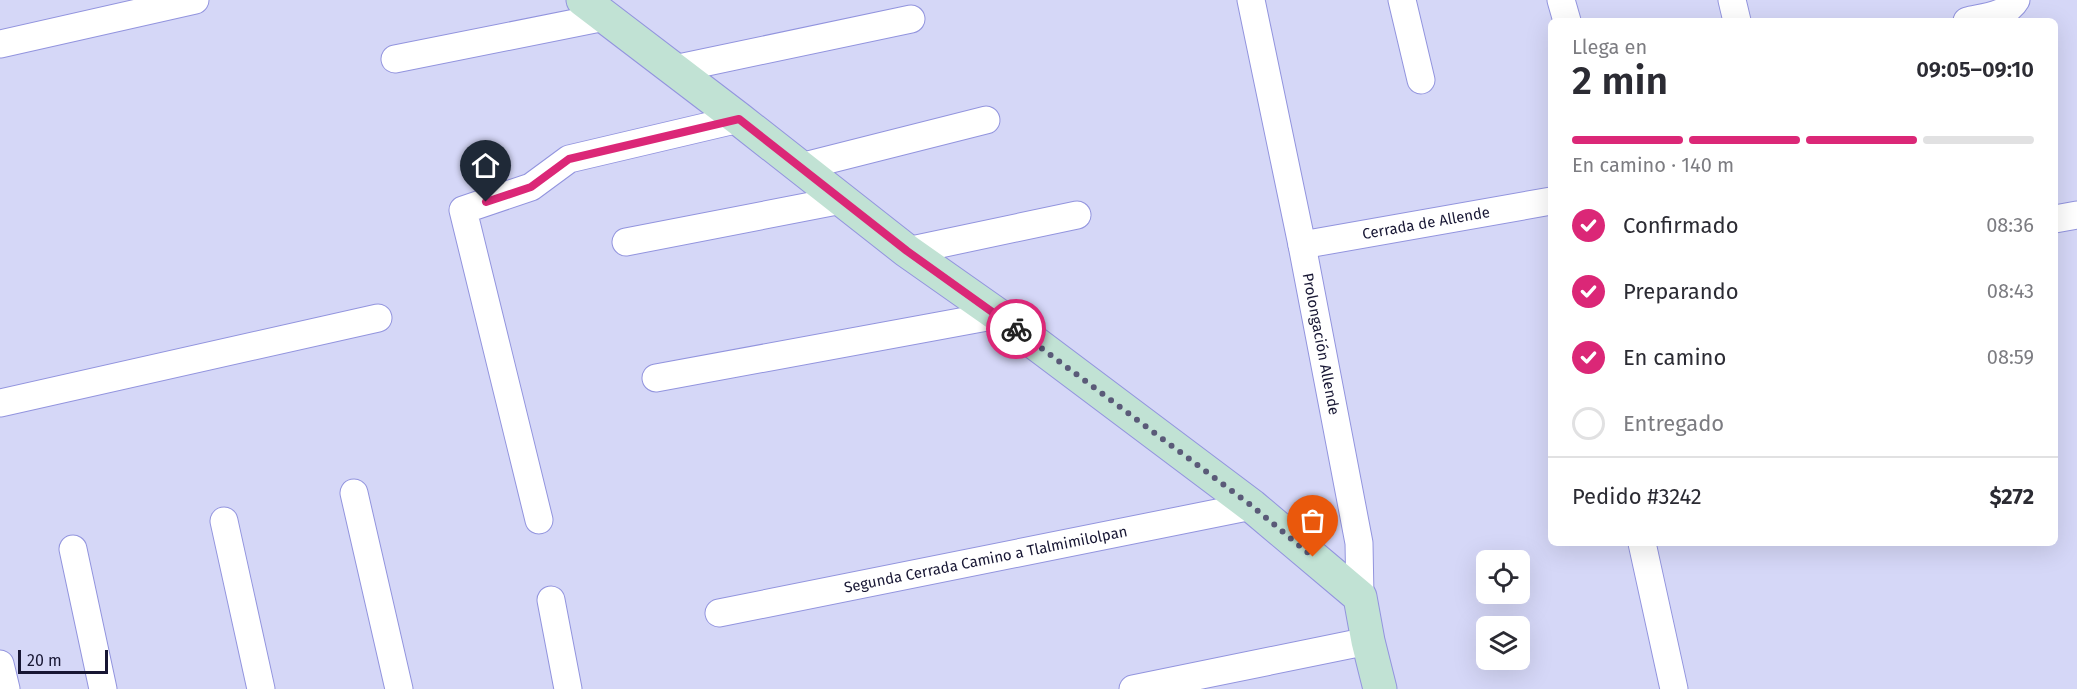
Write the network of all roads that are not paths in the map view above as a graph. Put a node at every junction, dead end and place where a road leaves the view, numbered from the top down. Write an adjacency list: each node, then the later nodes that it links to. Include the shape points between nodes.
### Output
1 (195, 0): 12 (street)
2 (1251, 0): 25 (street, Prolongación Allende)
3 (1402, 0): 15 (street)
4 (1561, 0): 8 (street)
5 (1732, 0): 9 (street)
6 (2016, 0): 10 (street, via 2004,12)
7 (594, 9): 13 (street); 14 (street)
8 (1566, 18)
9 (1736, 18)
10 (1979, 18)
11 (911, 19): 14 (street)
12 (0, 44)
13 (395, 59)
14 (674, 69): 16 (street)
15 (1420, 80)
16 (739, 119): 18 (street); 33 (street, via 569,159 531,187 463,210)
17 (986, 120): 18 (street)
18 (800, 167): 19 (street)
19 (842, 200): 24 (street); 26 (street)
20 (1548, 202): 25 (street, Cerrada de Allende)
21 (1077, 214): 26 (street)
22 (2077, 215): 23 (street)
23 (2058, 218)
24 (626, 242)
25 (1302, 245): 37 (street, Prolongación Allende, via 1359,543)
26 (907, 251): 27 (street)
27 (998, 315): 29 (street); 32 (street)
28 (378, 318): 30 (street)
29 (656, 378)
30 (0, 403)
31 (354, 493): 45 (street)
32 (1252, 506): 37 (street); 39 (street, Segunda Cerrada Camino a Tlalmimilolpan)
33 (539, 520)
34 (224, 521): 44 (street)
35 (1643, 546): 49 (street)
36 (73, 549): 43 (street)
37 (1360, 597): 40 (street, Prolongación Allende)
38 (551, 600): 46 (street)
39 (718, 613)
40 (1368, 641): 47 (street); 48 (street, Prolongación Allende)
41 (0, 664): 42 (street)
42 (6, 689)
43 (103, 689)
44 (261, 689)
45 (399, 689)
46 (568, 689)
47 (1133, 689)
48 (1380, 689)
49 (1674, 689)

